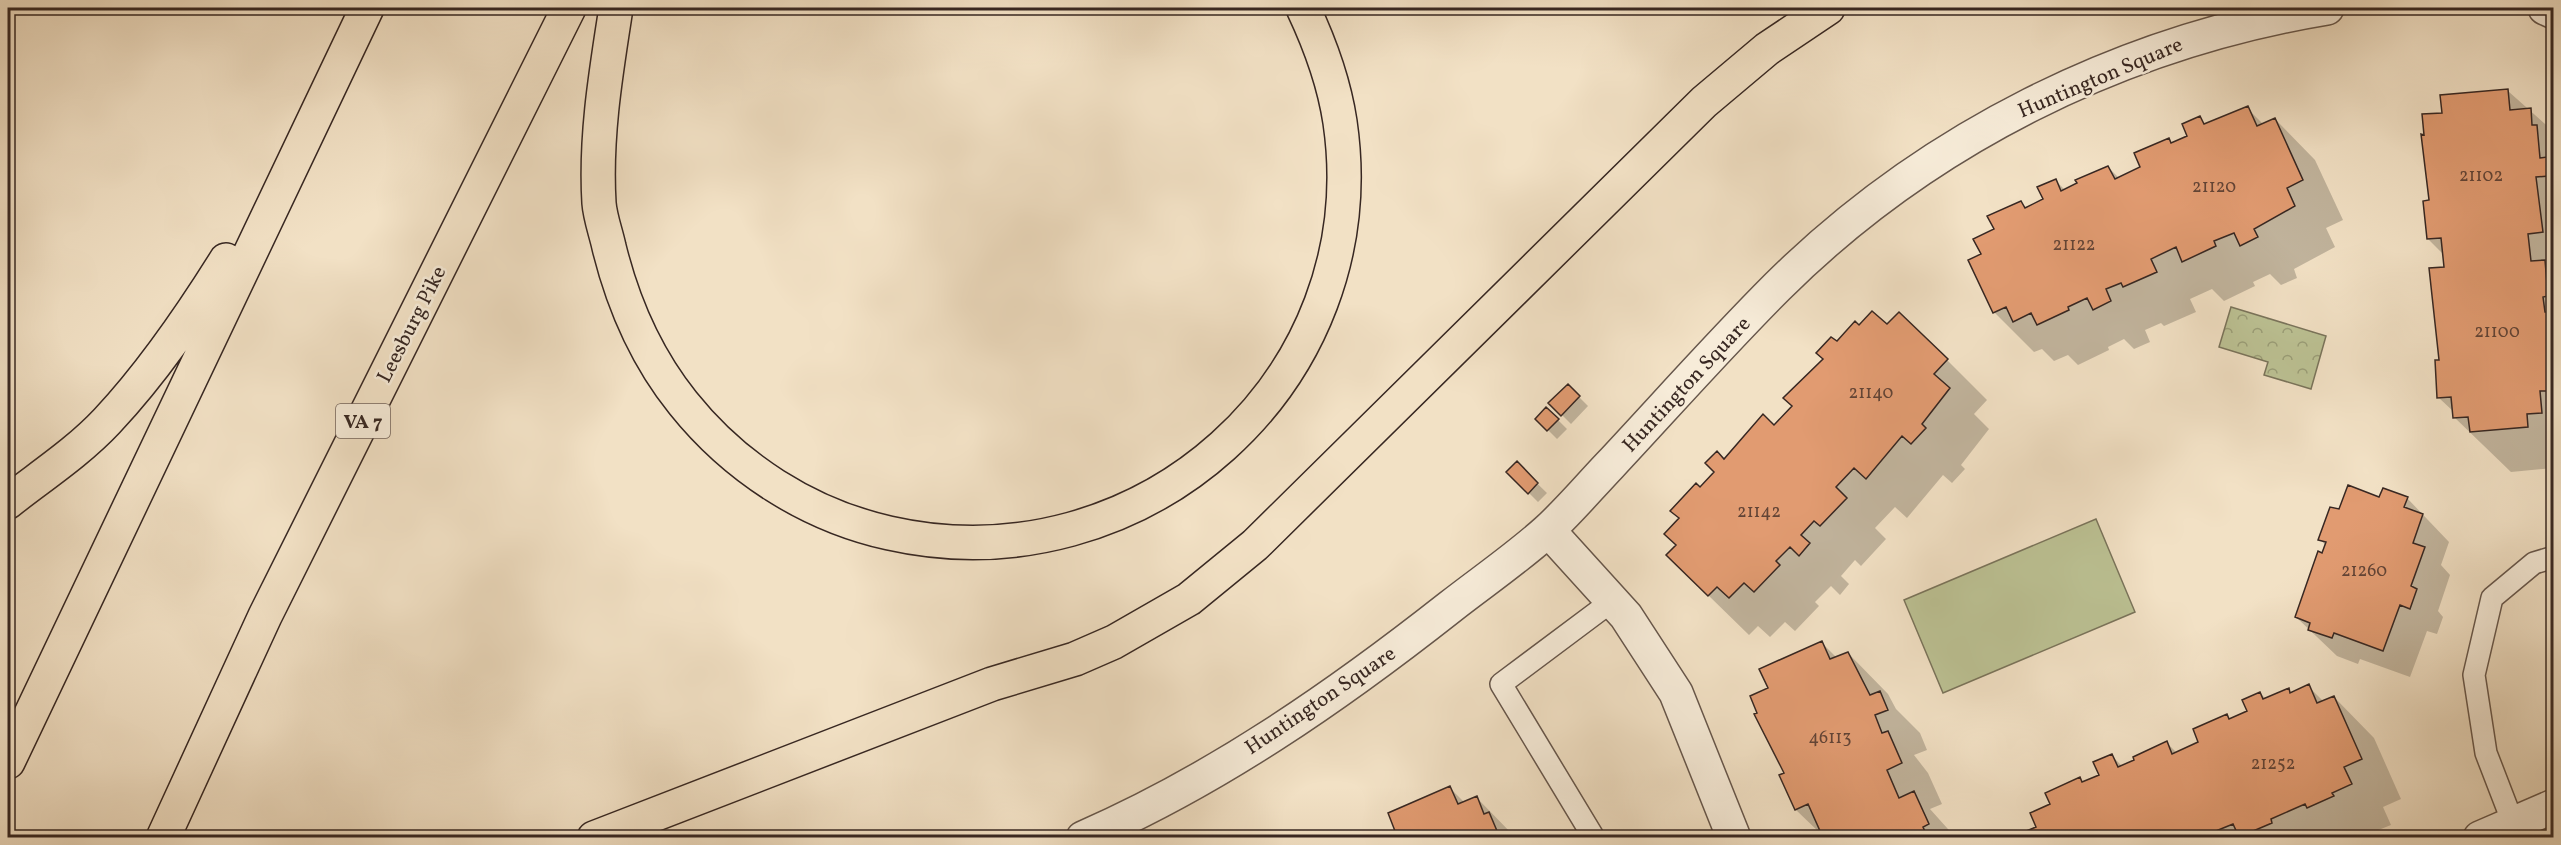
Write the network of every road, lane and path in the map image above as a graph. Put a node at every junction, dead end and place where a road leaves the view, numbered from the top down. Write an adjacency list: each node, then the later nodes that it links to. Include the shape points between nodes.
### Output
1 (367, 8): 9 (highway)
2 (569, 8): 17 (highway, Leesburg Pike / VA 7, via 265,616)
3 (616, 8): 4 (highway, via 598,141 599,207 628,309 668,385 725,449 795,498 834,517 875,530 917,540 960,544 1045,537 1127,511 1208,459 1262,406 1286,371 1307,334 1323,293 1342,210 1340,124 1328,72)
4 (1303, 8)
5 (1828, 8): 18 (highway, via 1767,49 1704,102 1256,545 1189,599 1114,642 1075,659 992,684)
6 (2327, 8): 11 (street, Huntington Square, via 2186,40 2067,86 2001,119 1926,165 1848,224 1779,285)
7 (2545, 8): 8 (street)
8 (2553, 12)
9 (311, 123): 10 (highway, via 202,299 156,364 106,422); 14 (highway)
10 (8, 502)
11 (1548, 530): 13 (street); 19 (street, Huntington Square, via 1343,689 1254,747)
12 (2553, 557): 16 (lane, via 2534,564 2492,598 2474,675 2486,753)
13 (1612, 601): 20 (lane, via 1501,684); 21 (street, via 1676,693)
14 (8, 762)
15 (2553, 806): 16 (street)
16 (2513, 823): 22 (street)
17 (163, 837)
18 (594, 837)
19 (1083, 837)
20 (1594, 837)
21 (1734, 837)
22 (2480, 837)

